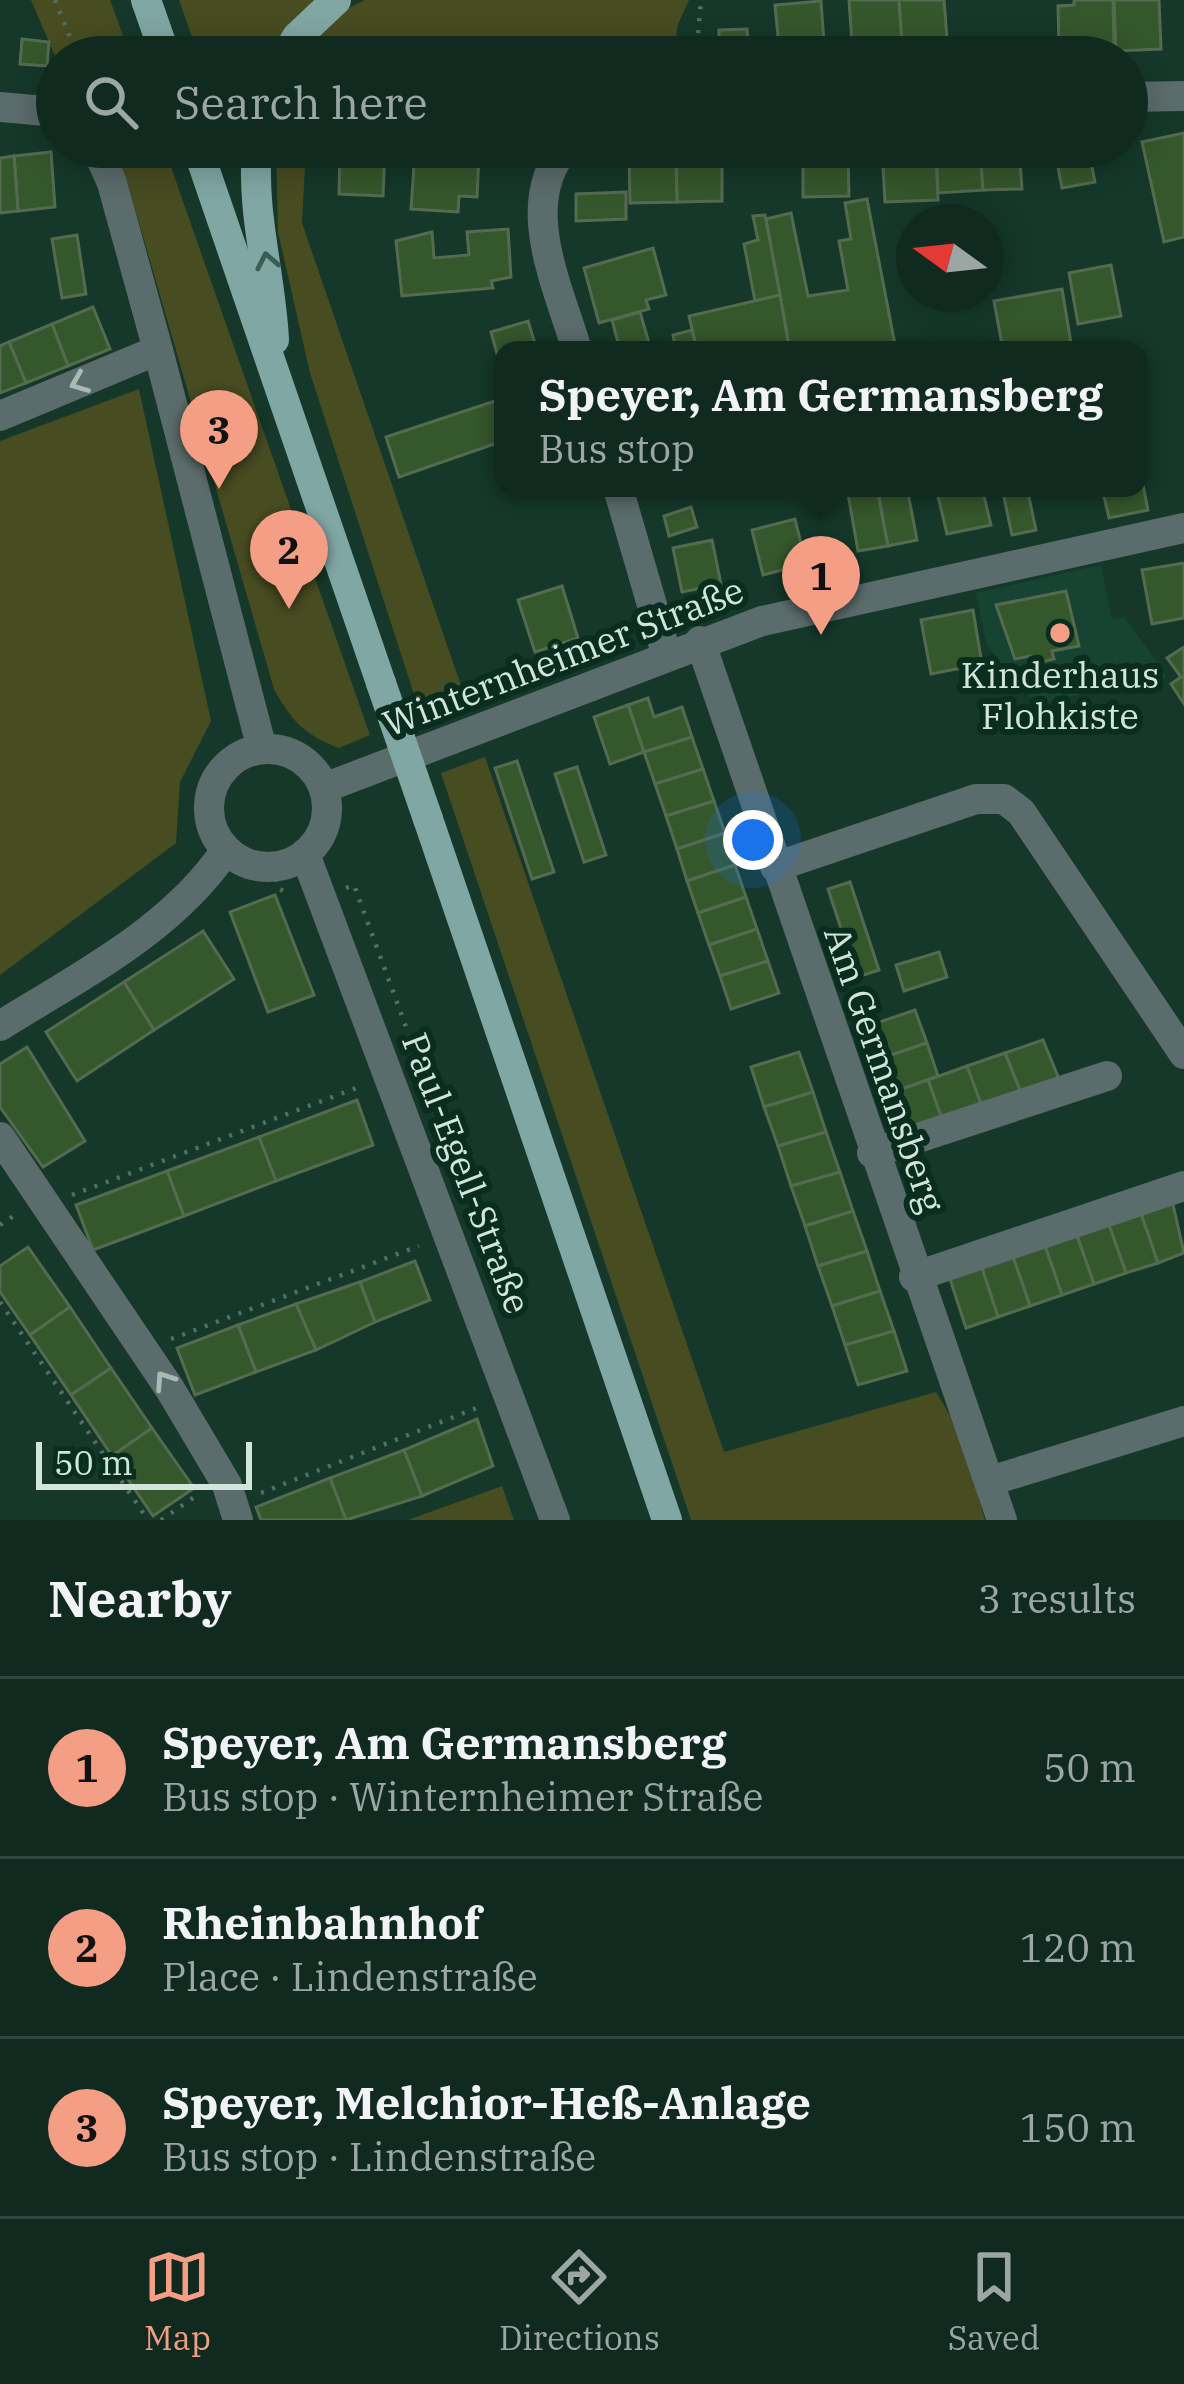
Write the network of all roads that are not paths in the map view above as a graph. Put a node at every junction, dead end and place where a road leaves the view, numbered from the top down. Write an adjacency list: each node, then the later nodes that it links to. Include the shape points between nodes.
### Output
1 (146, 0): 3 (main road)
2 (336, 0): 4 (main road)
3 (159, 36)
4 (298, 36)
5 (1184, 96): 6 (street)
6 (1148, 97)
7 (0, 106): 8 (street)
8 (36, 109)
9 (105, 168): 14 (street)
10 (203, 168): 15 (main road)
11 (257, 168): 15 (main road, one-way to 11)
12 (552, 168): 13 (street, via 540,222)
13 (574, 341)
14 (158, 350): 16 (street, one-way to 16); 21 (street)
15 (275, 376): 37 (main road, bridge)
16 (0, 416)
17 (621, 497): 20 (street)
18 (1184, 528): 19 (street, Winternheimer Straße)
19 (700, 641): 20 (street, Winternheimer Straße); 25 (street, Am Germansberg)
20 (666, 653): 22 (street, Winternheimer Straße)
21 (262, 749): 22 (street, via 299,758); 23 (street, via 223,769 212,788 209,810)
22 (324, 788): 24 (street, via 327,812)
23 (226, 850): 24 (street, via 276,878); 26 (street, via 151,928)
24 (305, 854): 36 (street, Paul-Egell-Straße)
25 (775, 867): 27 (street, via 976,799 1004,800 1021,812); 30 (street, Am Germansberg)
26 (0, 1026)
27 (1184, 1054)
28 (1107, 1076): 30 (street)
29 (0, 1137): 35 (street, one-way to 29, via 143,1350)
30 (872, 1153): 32 (street, Am Germansberg)
31 (1184, 1186): 32 (street)
32 (914, 1276): 34 (street, Am Germansberg)
33 (1184, 1421): 34 (street)
34 (990, 1481): 38 (street, Am Germansberg)
35 (231, 1501)
36 (555, 1520)
37 (667, 1520)
38 (1002, 1520)

